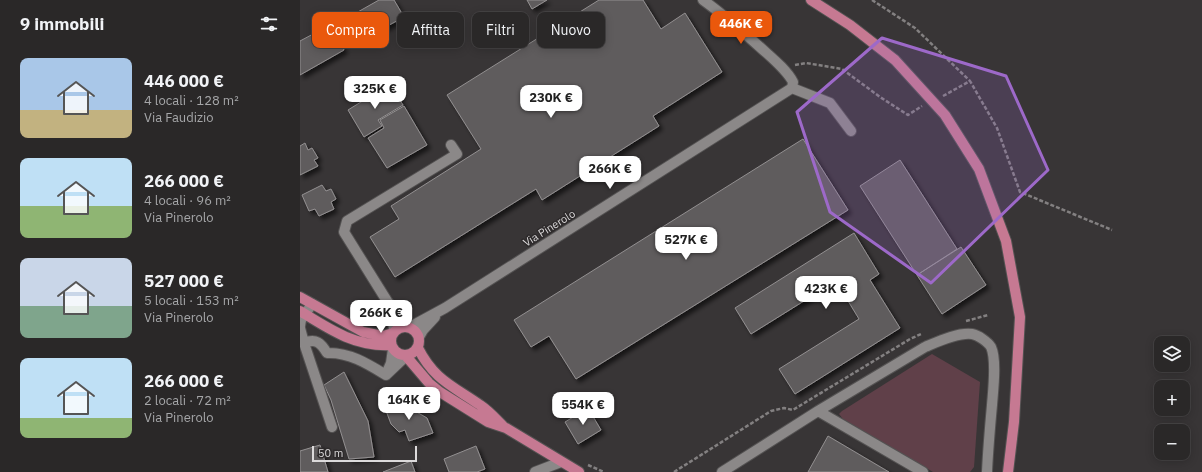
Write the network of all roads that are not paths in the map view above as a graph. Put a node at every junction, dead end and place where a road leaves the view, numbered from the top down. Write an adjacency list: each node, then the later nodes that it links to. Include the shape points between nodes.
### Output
1 (703, 0): 3 (street, via 738,27 776,62 790,76)
2 (811, 0): 29 (main road, via 850,25 895,60 945,115 979,169 1006,241 1020,317 1014,422)
3 (792, 88): 4 (street, via 830,103); 9 (street, Via Pinerolo)
4 (851, 132)
5 (451, 145): 7 (street, via 457,154 347,221 344,232)
6 (300, 297): 8 (main road, Via Pinerolo)
7 (387, 301): 12 (street); 13 (street, via 393,317)
8 (312, 304): 10 (street); 13 (main road, Via Pinerolo, via 363,332 383,336)
9 (440, 311): 12 (street, Via Pinerolo); 14 (street, Via Pinerolo)
10 (302, 313): 11 (street); 16 (main road, via 349,339)
11 (300, 327): 15 (street)
12 (408, 327): 13 (main road, Via Pinerolo, via 402,327); 14 (main road)
13 (394, 332): 16 (main road)
14 (419, 337): 17 (main road, Via Pinerolo)
15 (304, 343): 19 (street, via 317,342 324,347 327,354 353,357); 21 (street)
16 (392, 347): 18 (main road); 19 (street, via 391,363)
17 (418, 348): 18 (main road); 22 (main road, via 434,373 482,406)
18 (406, 356): 19 (street); 22 (main road, via 440,392 488,422)
19 (386, 375)
20 (818, 411): 26 (street); 27 (street); 28 (street, via 940,340 971,334 980,337 991,347 994,358)
21 (332, 427)
22 (506, 428): 23 (main road)
23 (561, 462): 24 (street); 25 (main road)
24 (535, 472)
25 (578, 472)
26 (723, 472)
27 (923, 472)
28 (987, 472)
29 (1008, 472)

